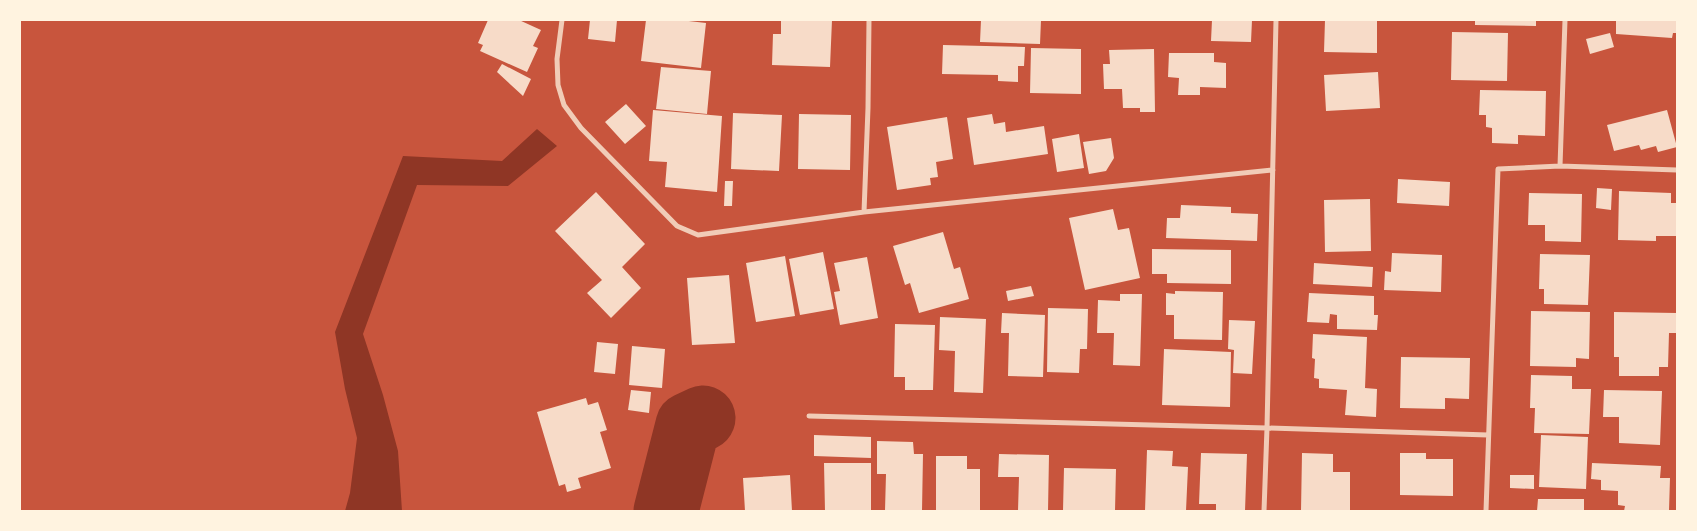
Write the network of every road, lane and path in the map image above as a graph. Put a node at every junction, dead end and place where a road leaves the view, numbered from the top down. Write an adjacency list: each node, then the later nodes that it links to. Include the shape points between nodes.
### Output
1 (562, 20): 8 (street, via 557,59 558,85 564,105 581,128 677,226 698,235)
2 (869, 20): 8 (street)
3 (1276, 20): 6 (street)
4 (1565, 20): 5 (street)
5 (1560, 166): 7 (street); 11 (street, via 1498,168)
6 (1272, 170): 8 (street); 10 (street)
7 (1677, 170)
8 (864, 212)
9 (809, 416): 10 (street)
10 (1266, 428): 11 (street); 12 (street)
11 (1488, 435): 13 (street)
12 (1264, 511)
13 (1486, 511)

